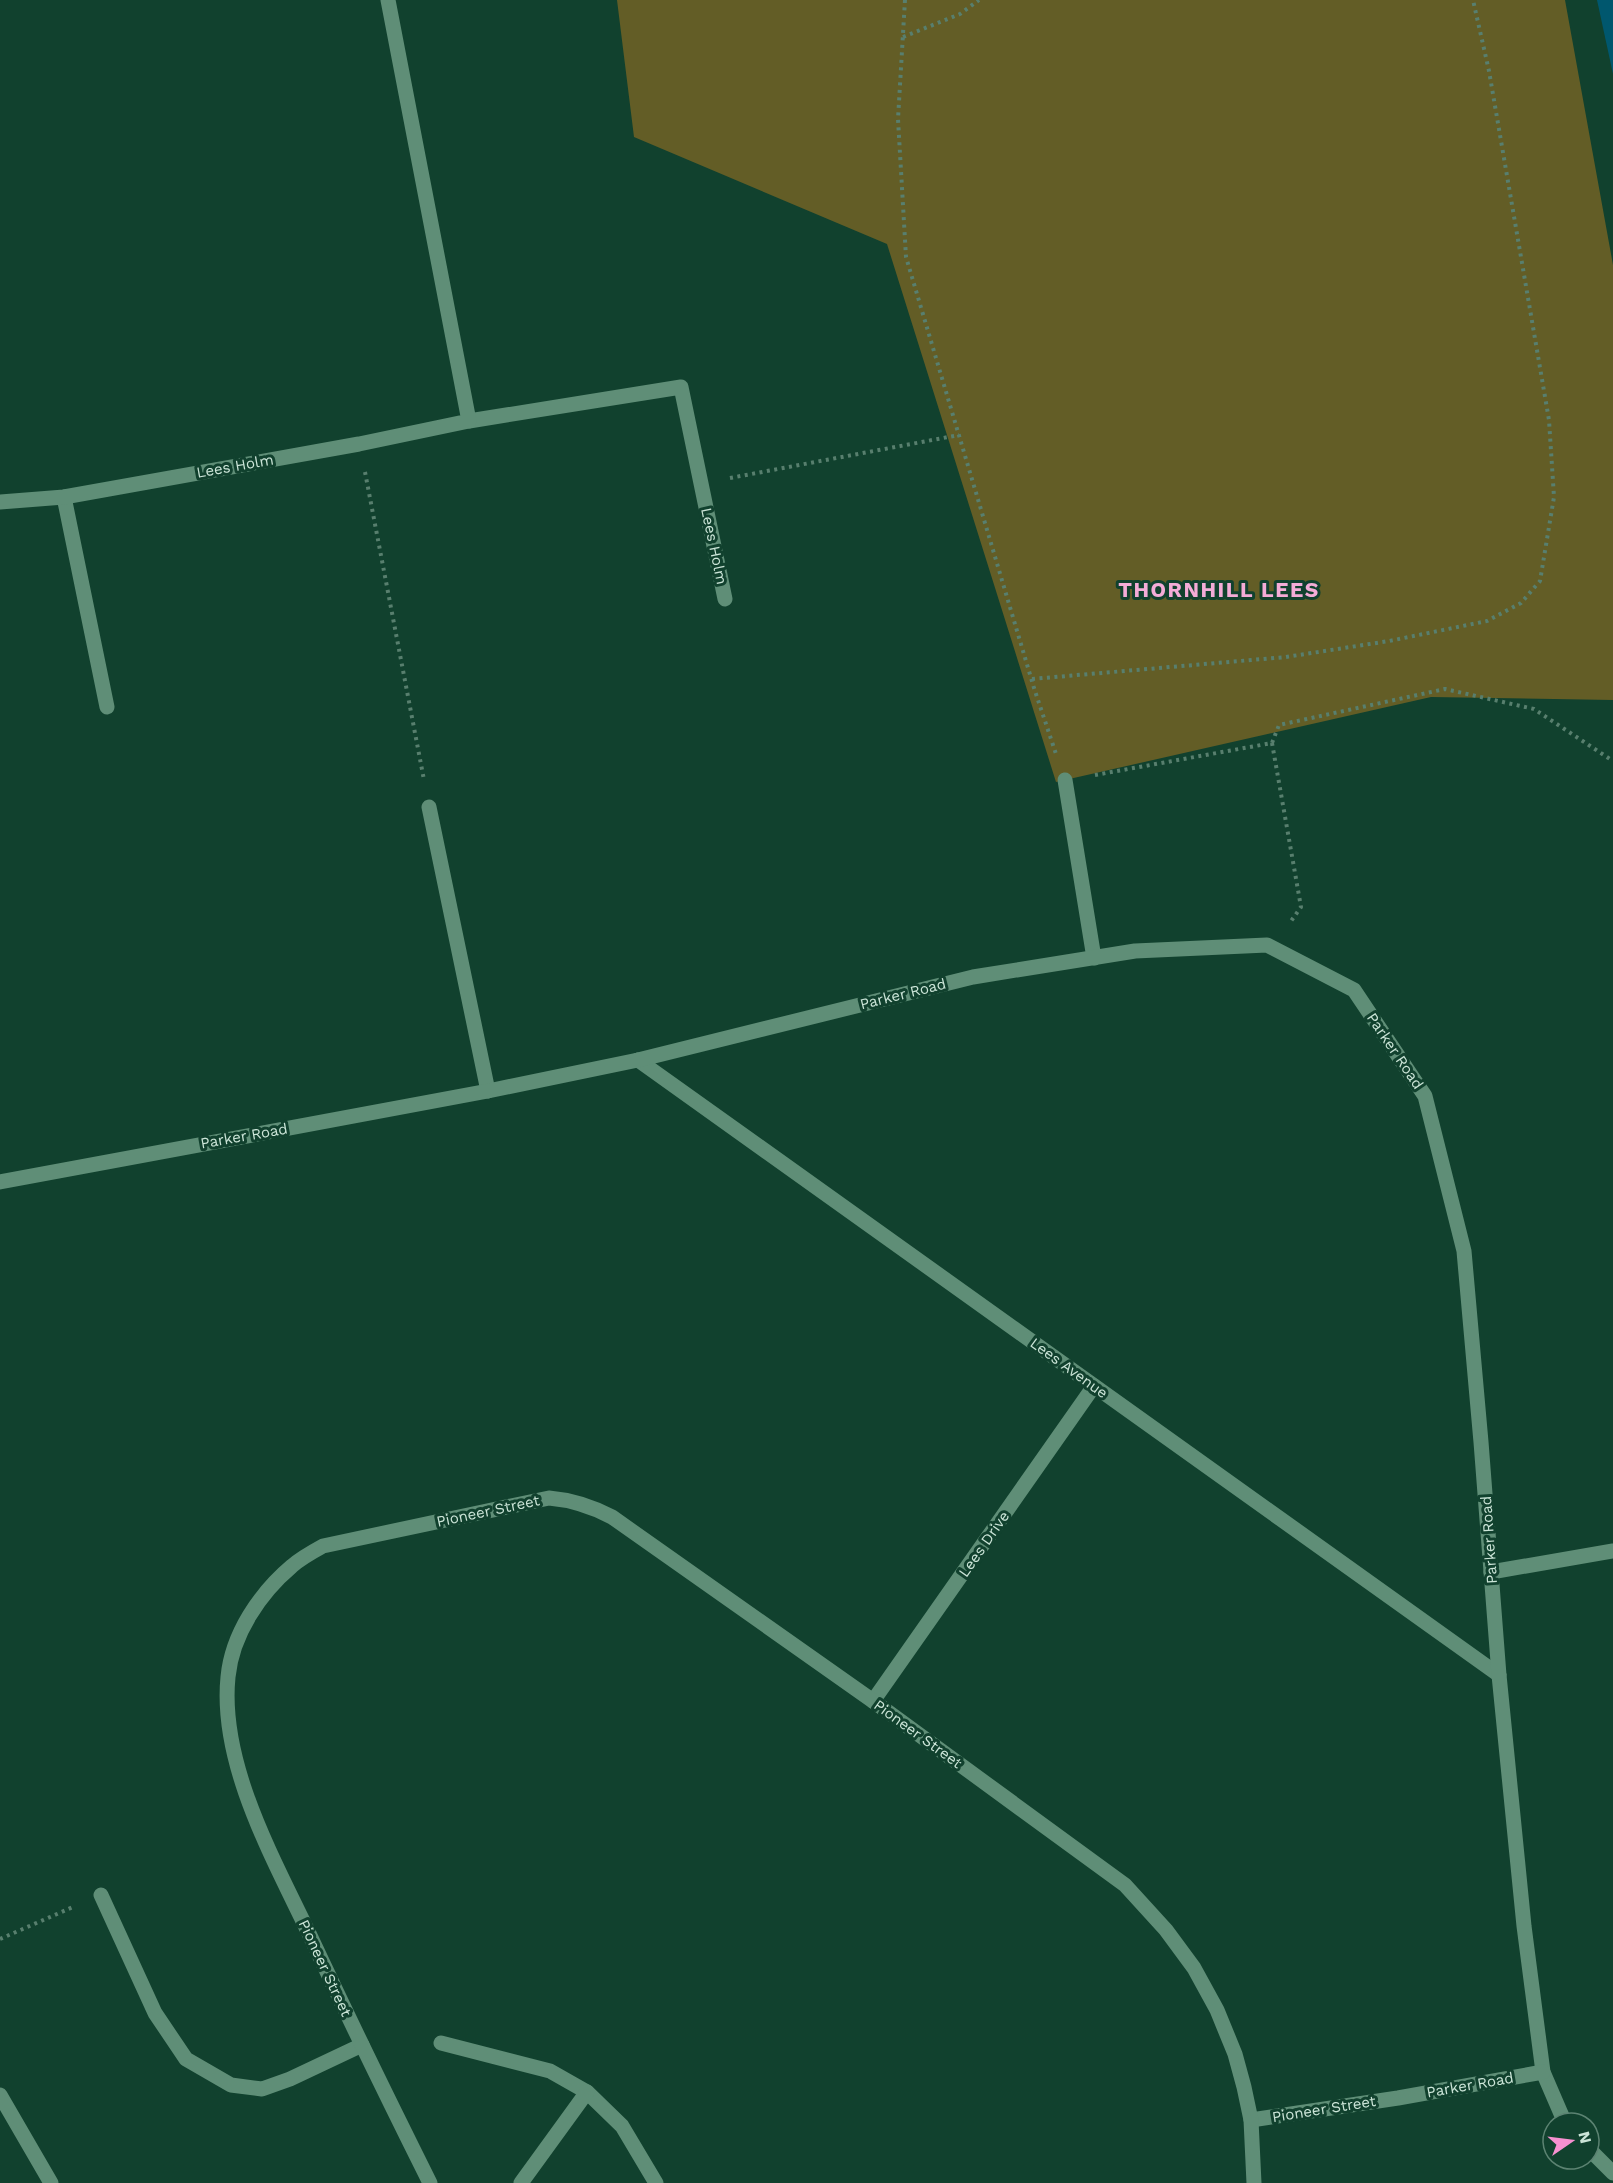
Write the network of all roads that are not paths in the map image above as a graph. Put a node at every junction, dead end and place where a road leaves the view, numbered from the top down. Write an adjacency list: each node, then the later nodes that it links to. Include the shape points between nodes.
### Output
1 (388, 0): 2 (street)
2 (469, 421): 3 (street, Lees Holm); 5 (street, Lees Holm, via 681,387)
3 (64, 498): 4 (street, Lees Holm); 6 (street)
4 (0, 502)
5 (724, 599)
6 (107, 706)
7 (1065, 780): 9 (street)
8 (429, 807): 11 (street)
9 (1094, 958): 10 (street, Parker Road, via 973,977); 15 (street, Parker Road, via 1135,951 1267,945 1354,990 1425,1096 1464,1251)
10 (638, 1060): 11 (street, Parker Road); 13 (street, Lees Avenue)
11 (488, 1091): 12 (street, Parker Road)
12 (0, 1182)
13 (1094, 1386): 16 (street, Lees Avenue); 17 (street, Lees Drive)
14 (1613, 1551): 15 (street)
15 (1491, 1572): 16 (street, Parker Road)
16 (1499, 1675): 21 (street, Parker Road)
17 (873, 1701): 20 (street, Pioneer Street, via 612,1517 571,1500 549,1498 322,1546 294,1564 269,1587 236,1644 228,1674 230,1736 255,1817); 26 (street, Pioneer Street, via 1125,1885 1159,1922 1194,1968 1217,2010 1235,2054)
18 (101, 1895): 20 (street, via 155,2013 186,2059 231,2085 262,2089)
19 (441, 2043): 22 (street, via 550,2071)
20 (362, 2045): 30 (street, Pioneer Street)
21 (1543, 2072): 24 (street, Parker Road); 25 (street, Parker Road)
22 (587, 2092): 31 (street); 32 (street, via 622,2126)
23 (0, 2095): 29 (street)
24 (1398, 2098): 26 (street, Pioneer Street)
25 (1560, 2111)
26 (1251, 2120): 33 (street, Pioneer Street)
27 (1601, 2161): 28 (street)
28 (1613, 2173)
29 (51, 2183)
30 (430, 2183)
31 (521, 2183)
32 (656, 2183)
33 (1254, 2183)

